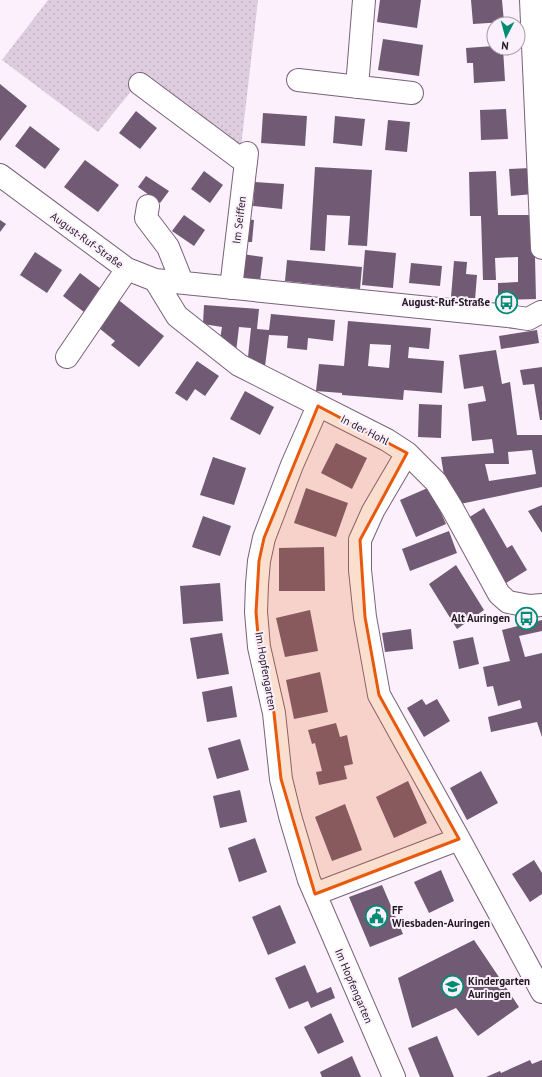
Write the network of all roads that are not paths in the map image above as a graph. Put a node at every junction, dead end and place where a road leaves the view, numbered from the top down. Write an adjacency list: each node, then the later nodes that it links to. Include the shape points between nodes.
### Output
1 (364, 0): 5 (street)
2 (531, 0): 9 (street)
3 (298, 80): 5 (street)
4 (140, 84): 13 (street, Im Seiffen, via 246,158)
5 (357, 87): 6 (street)
6 (412, 93)
7 (0, 175): 10 (street, August-Ruf-Straße)
8 (148, 206): 12 (street, via 146,218 168,247)
9 (542, 248)
10 (127, 269): 11 (street, August-Ruf-Straße); 15 (street)
11 (155, 280): 12 (street, August-Ruf-Straße); 16 (street, In der Hohl, via 177,316 220,351 239,365)
12 (182, 282): 13 (street, August-Ruf-Straße)
13 (231, 288): 14 (street, August-Ruf-Straße, via 528,319)
14 (542, 311)
15 (66, 357)
16 (318, 406): 17 (street, In der Hohl); 20 (street, Im Hopfengarten, via 264,538 259,561 256,612 259,647 274,713 281,779 298,846)
17 (408, 453): 18 (street, In der Hohl, via 436,482 499,594 508,602 530,606); 19 (street, via 373,511 360,540 365,617 379,695)
18 (542, 605)
19 (459, 839): 20 (street); 21 (street)
20 (315, 894): 22 (street, Im Hopfengarten)
21 (542, 992)
22 (394, 1077)

